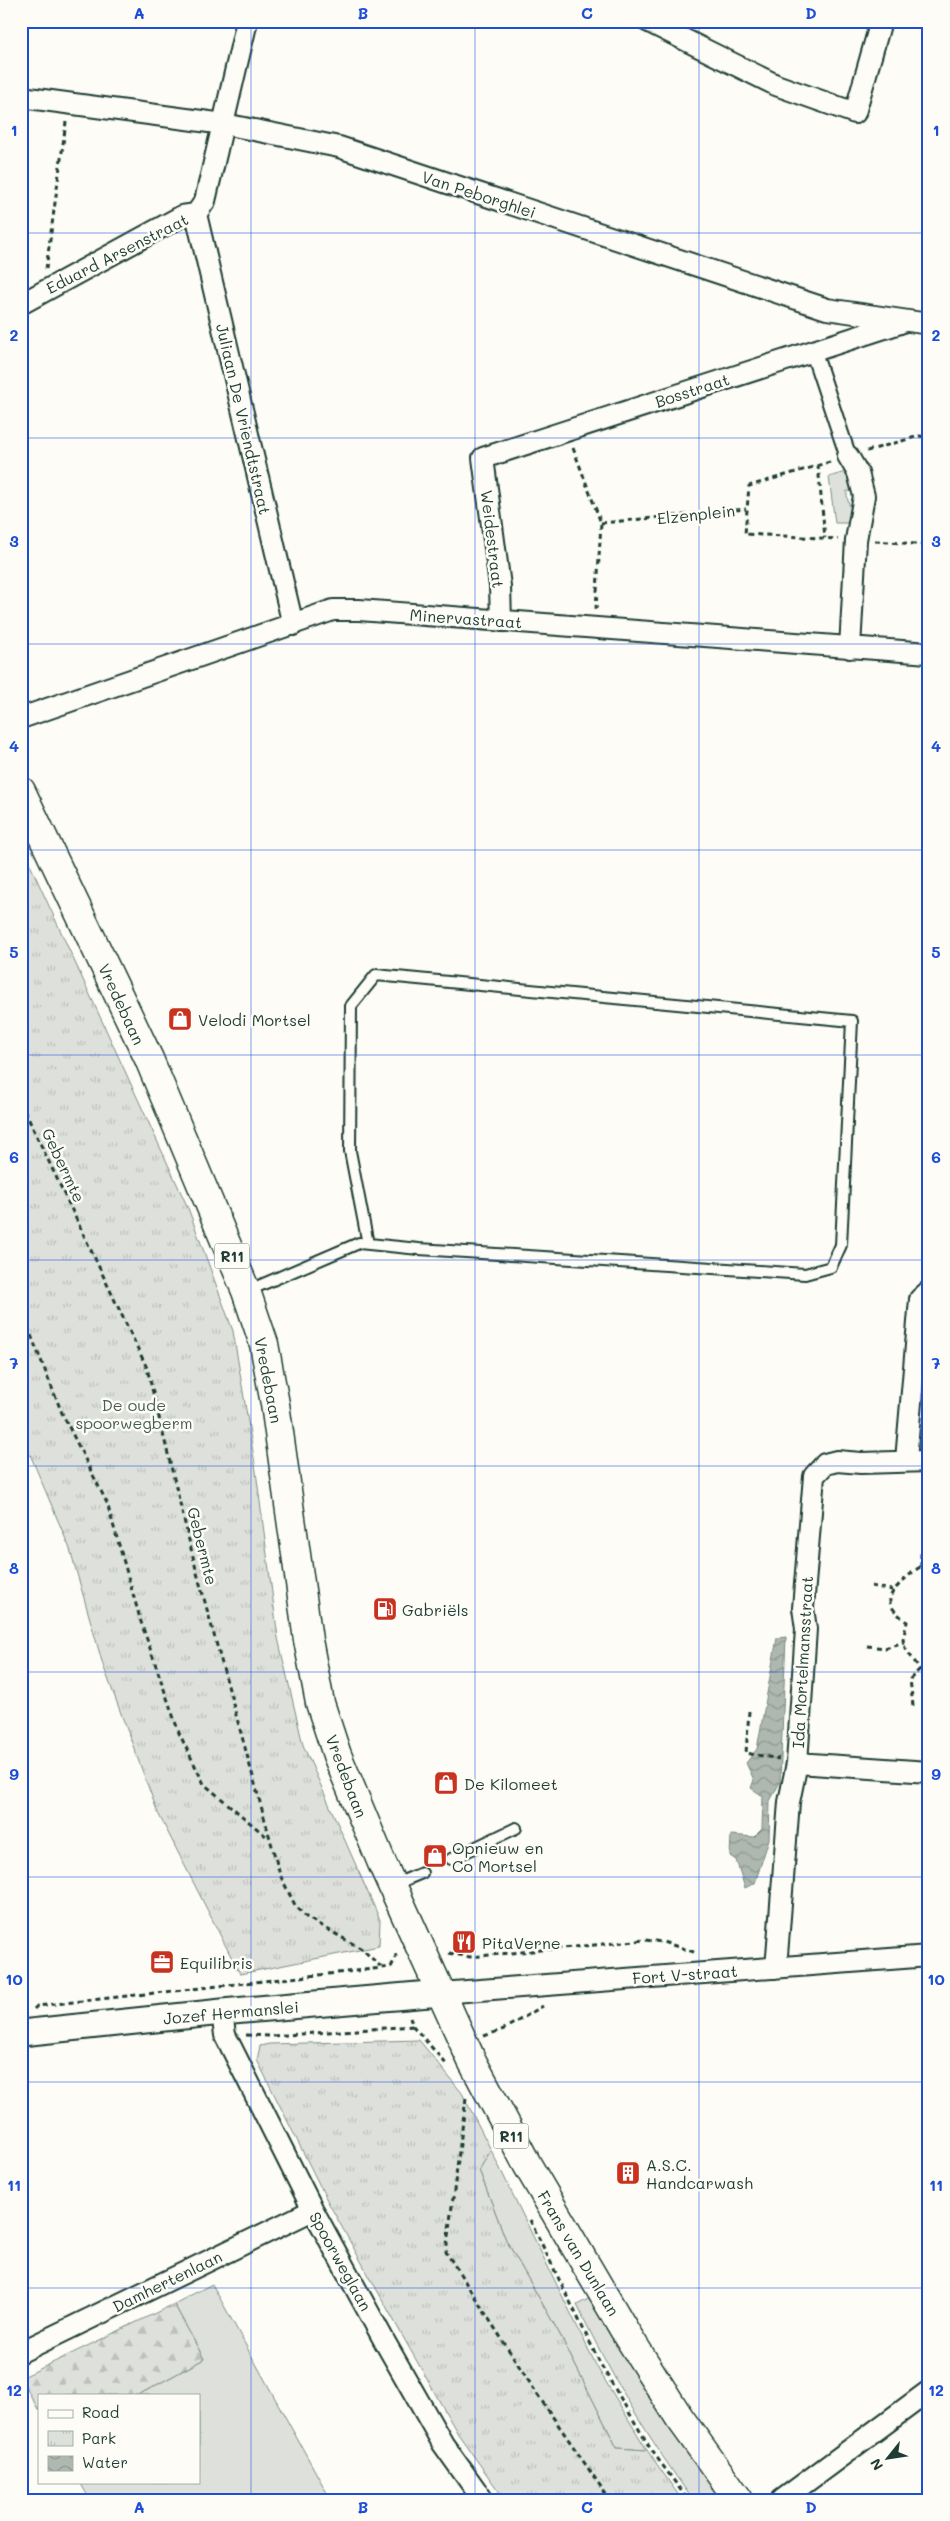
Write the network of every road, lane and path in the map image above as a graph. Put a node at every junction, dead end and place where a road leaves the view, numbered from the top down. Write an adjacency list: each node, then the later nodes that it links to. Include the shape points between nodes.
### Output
1 (247, 21): 6 (street, Eduard Arsenstraat)
2 (647, 21): 3 (street, via 776,85 855,113)
3 (881, 21)
4 (21, 97): 5 (street, Van Peborghlei)
5 (68, 103): 6 (street, Van Peborghlei); 8 (path)
6 (224, 124): 7 (street, Eduard Arsenstraat, via 206,201); 10 (street, Van Peborghlei, via 338,147 827,309)
7 (196, 214): 8 (street, Eduard Arsenstraat, via 182,216); 22 (street, Juliaan De Vriendtstraat)
8 (43, 292): 9 (street, Eduard Arsenstraat)
9 (21, 304)
10 (902, 322): 11 (street, Van Peborghlei); 12 (street, Bosstraat)
11 (929, 324)
12 (813, 351): 13 (street, Bosstraat); 14 (street)
13 (567, 431): 15 (street, Bosstraat); 17 (path)
14 (848, 456): 19 (street, via 858,473 864,496)
15 (483, 458): 21 (street, Weidestraat, via 500,586)
16 (818, 465): 18 (path)
17 (601, 524): 18 (path, Elzenplein, via 746,509 745,534); 23 (path)
18 (825, 538): 19 (path, Elzenplein)
19 (856, 540): 20 (path, Elzenplein); 24 (street)
20 (929, 545)
21 (501, 621): 22 (street, Minervastraat, via 333,610); 23 (street, Minervastraat)
22 (293, 625): 26 (street, Minervastraat)
23 (595, 628): 24 (street, Minervastraat)
24 (850, 648): 25 (street, Minervastraat)
25 (929, 653)
26 (21, 718)
27 (21, 790): 30 (main road, Vredebaan / R11, via 149,1060)
28 (21, 1103): 49 (path, Gebermte, via 147,1368 197,1574)
29 (368, 1244): 29 (lane, via 805,1274 831,1267 841,1245 852,1021 376,975 351,1006 350,1151); 30 (lane, via 359,1243)
30 (246, 1291): 52 (main road, Vredebaan / R11, via 264,1344 276,1404 308,1640 320,1703 337,1755)
31 (924, 1295): 33 (street)
32 (21, 1310): 49 (path, via 62,1413 107,1503 141,1622 180,1733 204,1784)
33 (906, 1460): 34 (street, Ida Mortelmansstraat); 46 (street, Ida Mortelmansstraat, via 837,1461 825,1464 814,1476 803,1608 806,1629)
34 (929, 1461)
35 (925, 1539): 37 (path)
36 (929, 1566): 37 (path)
37 (921, 1567): 39 (path)
38 (871, 1586): 39 (path)
39 (892, 1590): 40 (path, via 893,1611 907,1622)
40 (904, 1642): 41 (path, via 885,1648); 42 (path)
41 (867, 1646)
42 (920, 1670): 43 (path); 44 (path, via 910,1679)
43 (928, 1670)
44 (913, 1706)
45 (749, 1711): 46 (path, via 746,1753)
46 (797, 1763): 47 (street); 59 (street, Ida Mortelmansstraat, via 789,1802)
47 (929, 1772)
48 (516, 1828): 50 (lane)
49 (268, 1838): 58 (path, Gebermte, via 280,1875 295,1905 306,1917 362,1949)
50 (451, 1859)
51 (422, 1873): 52 (lane)
52 (392, 1886): 55 (main road, Vredebaan / R11)
53 (394, 1949): 57 (path)
54 (699, 1954): 55 (path, via 663,1942 645,1940 470,1957 447,1953)
55 (424, 1955): 57 (path); 60 (main road, Vredebaan / R11)
56 (929, 1956): 59 (street, Fort V-straat)
57 (396, 1958): 58 (path, via 391,1967)
58 (381, 1968): 62 (path, via 37,2006)
59 (776, 1968): 60 (street, Fort V-straat)
60 (441, 1993): 63 (street, Jozef Hermanslei); 66 (main road, Frans van Dunlaan / R11)
61 (548, 2003): 66 (path, via 504,2029)
62 (32, 2011)
63 (222, 2012): 64 (street, Jozef Hermanslei); 70 (street, Spoorweglaan, via 225,2036)
64 (21, 2034)
65 (248, 2035): 67 (path, via 413,2026)
66 (464, 2043): 67 (path); 77 (main road, Frans van Dunlaan / R11, via 528,2166 626,2333 679,2417)
67 (436, 2052): 68 (path)
68 (452, 2072)
69 (470, 2099): 75 (path, via 467,2092 446,2252)
70 (313, 2210): 72 (street, Damhertenlaan); 74 (street, Spoorweglaan, via 443,2444)
71 (529, 2217): 76 (path, via 601,2365 650,2448)
72 (21, 2352)
73 (929, 2391): 78 (street)
74 (483, 2500)
75 (610, 2500)
76 (688, 2500)
77 (738, 2500)
78 (782, 2500)

